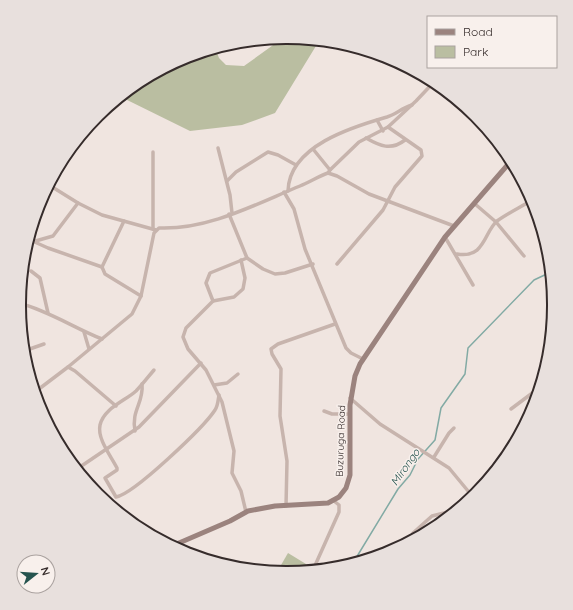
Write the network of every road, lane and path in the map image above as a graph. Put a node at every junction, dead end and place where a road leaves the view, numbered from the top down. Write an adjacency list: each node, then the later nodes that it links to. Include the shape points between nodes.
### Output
1 (429, 87): 2 (street)
2 (412, 105): 3 (street); 4 (street)
3 (377, 120): 5 (street); 9 (street, via 344,130)
4 (388, 127): 5 (street); 7 (street)
5 (383, 131): 6 (street)
6 (366, 138): 7 (street, via 387,148); 13 (street)
7 (405, 140): 17 (street, via 421,150 422,156 395,187)
8 (218, 148): 14 (street)
9 (314, 149): 11 (street, via 306,153); 13 (street)
10 (154, 152): 25 (street)
11 (296, 165): 14 (street, via 268,152 236,172); 16 (street)
12 (507, 166): 20 (main road, Buzuruga Road)
13 (329, 172): 16 (street); 17 (street)
14 (227, 181): 21 (street)
15 (54, 188): 18 (street)
16 (286, 192): 21 (street); 33 (street, via 294,209 305,249)
17 (388, 201): 24 (street); 34 (street)
18 (78, 203): 22 (street, via 102,215); 27 (street, via 53,236)
19 (526, 203): 23 (street)
20 (475, 204): 23 (street); 24 (main road, Buzuruga Road)
21 (230, 213): 25 (street, via 196,225); 31 (street)
22 (124, 221): 25 (street); 35 (street)
23 (496, 222): 29 (street, via 483,245 471,253); 30 (street)
24 (454, 226): 26 (main road, Buzuruga Road)
25 (154, 229): 38 (street)
26 (445, 237): 29 (street); 48 (main road, Buzuruga Road)
27 (34, 241)
28 (34, 243): 35 (street)
29 (457, 254): 37 (street)
30 (524, 256)
31 (247, 258): 32 (street); 33 (street, via 275,274)
32 (241, 260): 39 (street, via 245,278 243,289 234,297); 39 (street, via 210,272 206,283)
33 (313, 264): 42 (street)
34 (337, 264)
35 (102, 267): 38 (street, via 105,274)
36 (31, 271): 41 (street, via 40,278)
37 (473, 285)
38 (141, 296): 44 (street, via 132,314)
39 (213, 301): 49 (street, via 184,332 183,337)
40 (26, 305): 41 (street)
41 (48, 313): 43 (street)
42 (335, 324): 48 (street, via 348,350); 70 (street, via 278,344 271,349 272,356 281,369 280,416 287,461)
43 (84, 332): 44 (street); 47 (street)
44 (102, 339): 47 (street)
45 (44, 344): 46 (street)
46 (30, 349)
47 (89, 349): 50 (street)
48 (363, 359): 58 (main road, Buzuruga Road, via 355,376)
49 (201, 364): 54 (street); 64 (street)
50 (68, 367): 55 (street); 59 (street)
51 (154, 370): 53 (street)
52 (238, 374): 54 (street, via 227,383)
53 (142, 384): 59 (street); 64 (street, via 142,395 133,416)
54 (214, 385): 57 (street)
55 (40, 388)
56 (531, 394): 60 (street)
57 (219, 395): 65 (street, via 215,410 189,438 135,488 118,497 105,480 107,475 117,469); 71 (street, via 234,451 232,473 241,491)
58 (350, 398): 62 (main road, Buzuruga Road); 66 (street, via 380,424)
59 (116, 406): 65 (street, via 107,414 100,426)
60 (511, 409)
61 (324, 411): 62 (street, via 332,414)
62 (349, 414): 69 (main road, Buzuruga Road, via 350,475 343,493)
63 (454, 428): 66 (street)
64 (135, 431): 65 (street)
65 (106, 448): 67 (street)
66 (434, 457): 68 (street, via 456,474)
67 (81, 466)
68 (469, 491)
69 (334, 501): 70 (main road); 75 (street, via 340,509)
70 (286, 506): 71 (main road, via 258,508)
71 (246, 512): 74 (main road)
72 (443, 513): 73 (street, via 432,516)
73 (415, 532)
74 (179, 543)
75 (316, 564)

